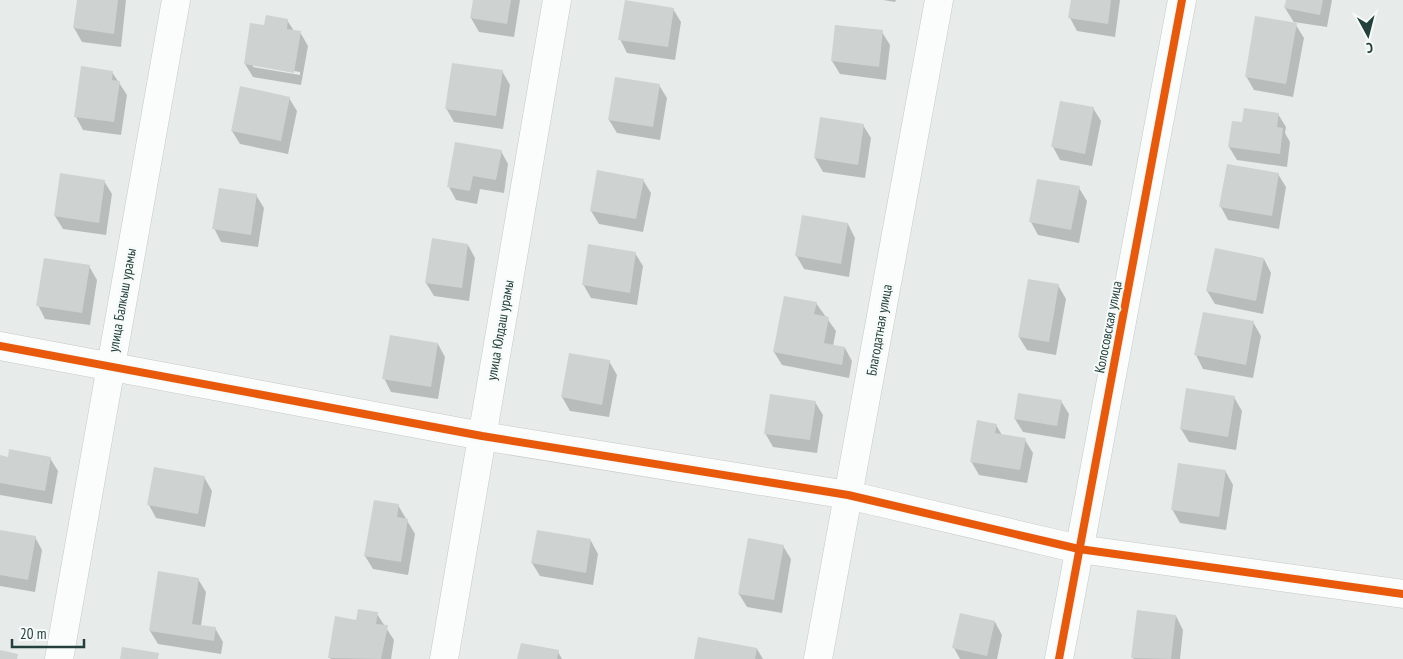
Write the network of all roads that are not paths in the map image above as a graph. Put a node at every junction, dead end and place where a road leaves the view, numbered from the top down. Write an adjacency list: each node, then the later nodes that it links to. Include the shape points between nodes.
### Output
1 (176, 0): 6 (street, улица Балкыш урамы)
2 (557, 0): 7 (street, улица Юлдаш урамы)
3 (939, 0): 8 (street, Благодатная улица)
4 (1182, 0): 9 (street, Колосовская улица)
5 (0, 346): 6 (street)
6 (110, 368): 7 (street); 11 (street, улица Балкыш урамы)
7 (482, 436): 8 (street); 12 (street, улица Юлдаш урамы)
8 (848, 495): 9 (street); 13 (street, Благодатная улица)
9 (1079, 550): 10 (street); 14 (street, Колосовская улица)
10 (1403, 594)
11 (59, 659)
12 (444, 659)
13 (818, 659)
14 (1058, 659)

